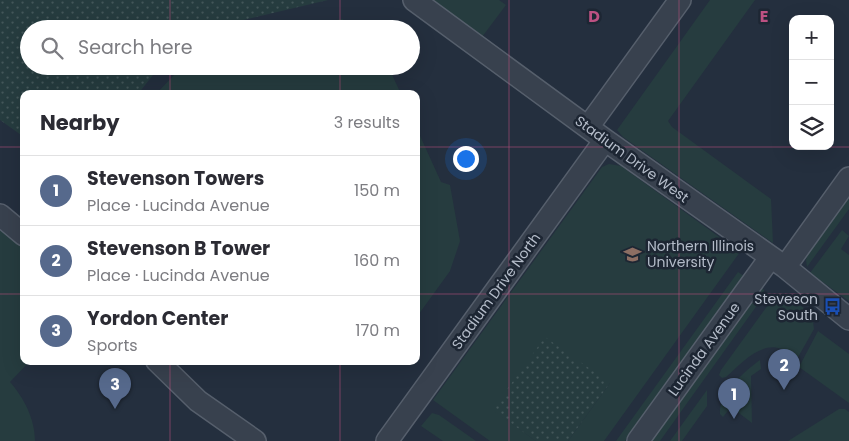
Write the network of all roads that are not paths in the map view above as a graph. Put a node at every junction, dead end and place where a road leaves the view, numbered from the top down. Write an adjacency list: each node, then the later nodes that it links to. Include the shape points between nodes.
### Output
1 (414, 0): 3 (street, Stadium Drive West)
2 (680, 0): 3 (street)
3 (588, 128): 4 (street, Stadium Drive West)
4 (606, 140): 8 (street, Stadium Drive West); 12 (street, Stadium Drive North)
5 (849, 178): 8 (street, Lucinda Avenue)
6 (0, 215): 7 (street)
7 (20, 231)
8 (778, 263): 9 (street, Stadium Drive West); 13 (street, Lucinda Avenue)
9 (849, 319)
10 (161, 365): 11 (street, via 198,401)
11 (255, 441)
12 (387, 441)
13 (638, 441)

